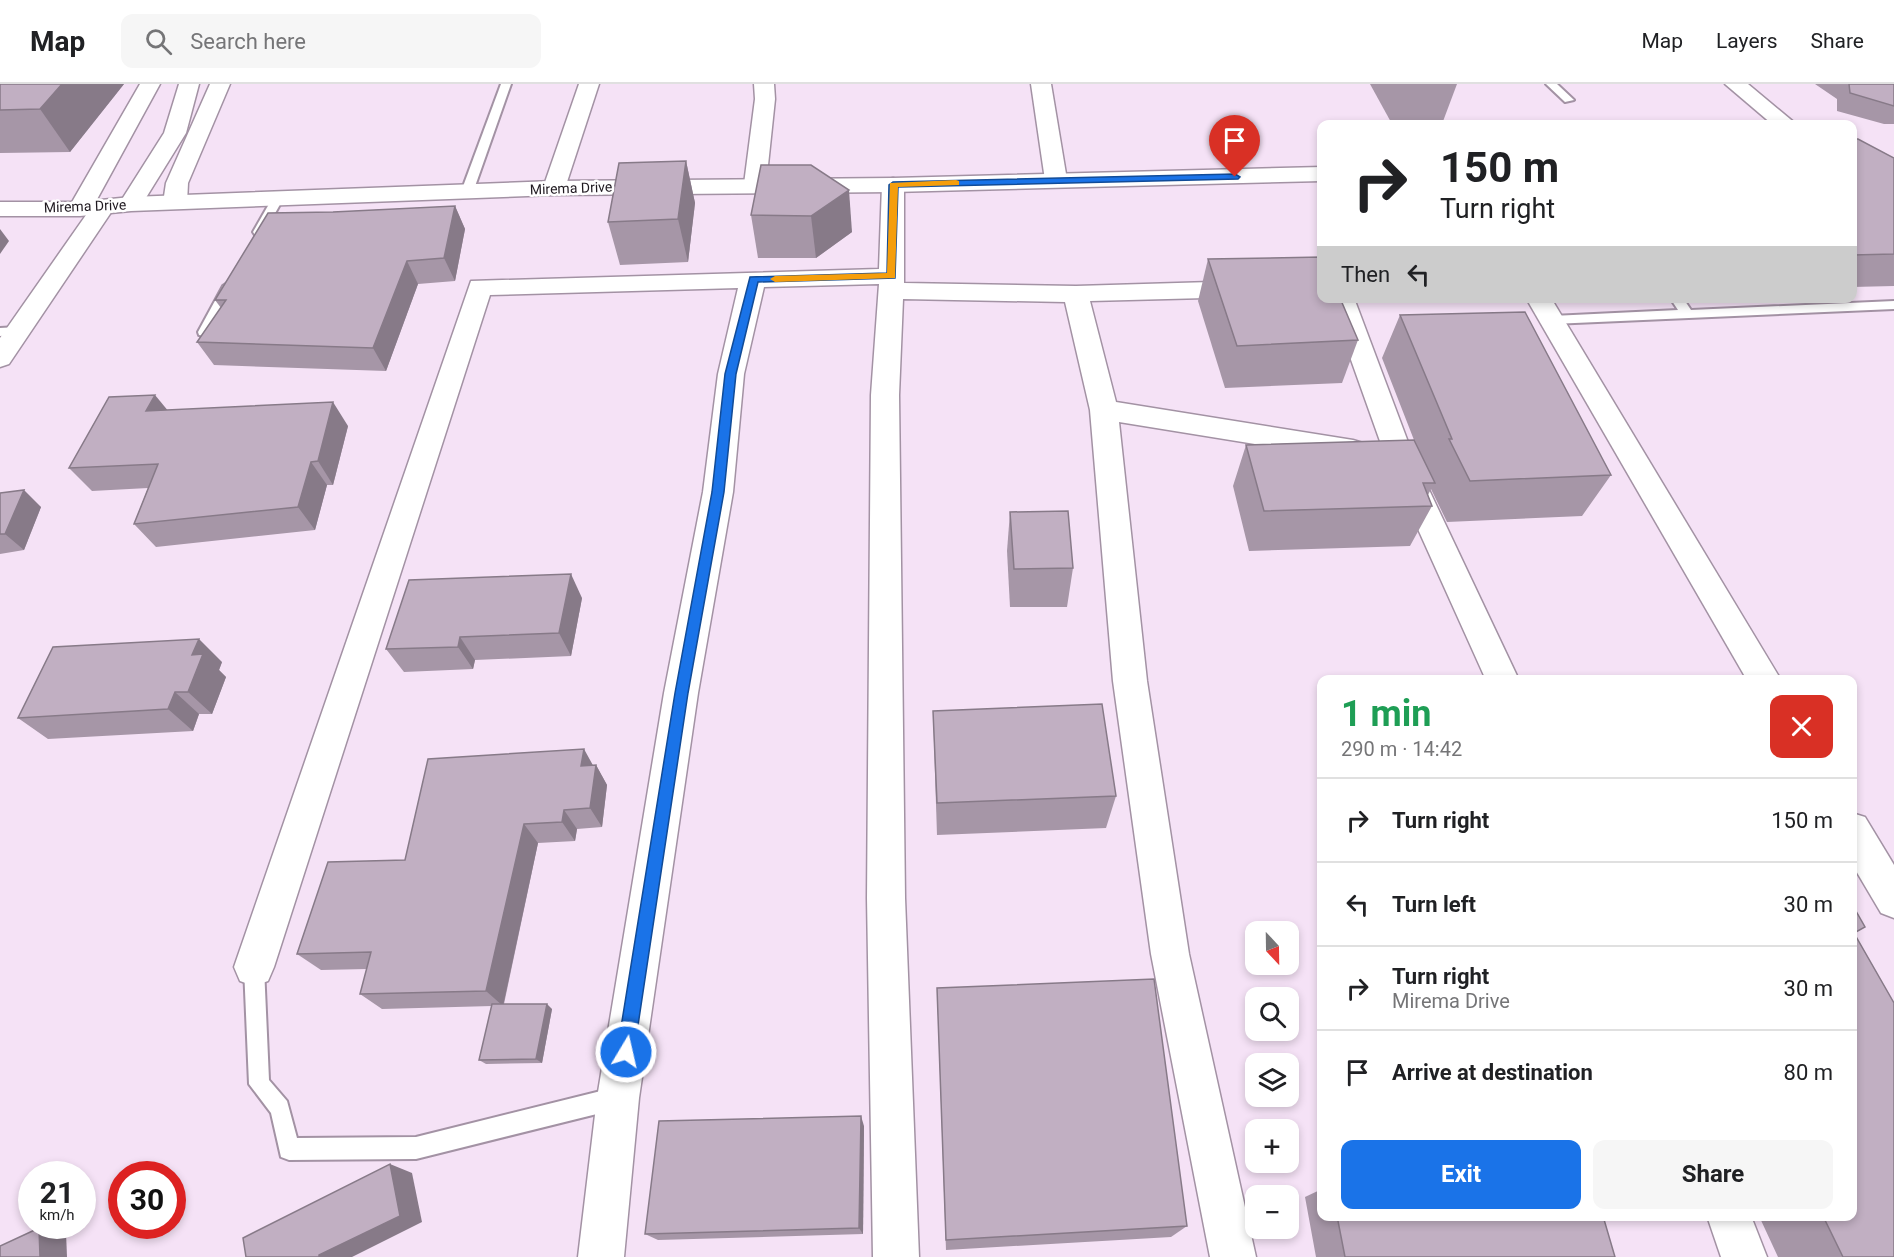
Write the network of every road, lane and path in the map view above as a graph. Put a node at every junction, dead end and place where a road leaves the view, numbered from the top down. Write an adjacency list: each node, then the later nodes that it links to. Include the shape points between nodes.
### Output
1 (150, 84): 21 (street)
2 (189, 84): 20 (street, via 175,133)
3 (220, 84): 19 (street, via 177,183)
4 (506, 84): 17 (lane)
5 (589, 84): 16 (street)
6 (764, 84): 14 (street)
7 (1041, 84): 13 (street)
8 (1551, 84): 10 (lane)
9 (1736, 84): 11 (street)
10 (1569, 100)
11 (1780, 120)
12 (1317, 174): 13 (street, Mirema Drive)
13 (1056, 180): 15 (street, Mirema Drive)
14 (755, 184): 15 (street, Mirema Drive); 16 (street, Mirema Drive)
15 (893, 185): 26 (street)
16 (554, 188): 17 (street, Mirema Drive)
17 (467, 192): 18 (street, Mirema Drive)
18 (278, 199): 19 (street, Mirema Drive); 23 (lane)
19 (175, 203): 20 (street, Mirema Drive)
20 (131, 204): 21 (street, Mirema Drive)
21 (91, 208): 22 (street, Mirema Drive); 34 (street)
22 (0, 209)
23 (255, 240)
24 (238, 270): 35 (lane)
25 (753, 279): 26 (street); 43 (street, via 480,287); 44 (street, via 731,374 718,492 681,693)
26 (892, 283): 28 (street); 47 (street, via 885,395 886,898)
27 (1269, 289): 28 (street)
28 (1076, 294): 37 (street)
29 (1343, 303): 38 (street)
30 (1679, 303): 33 (lane)
31 (1894, 305): 33 (lane)
32 (1545, 309): 33 (lane); 40 (street)
33 (1687, 314)
34 (9, 332): 36 (street)
35 (204, 332)
36 (0, 358)
37 (1104, 410): 38 (street); 48 (street, via 1130,681 1149,818 1170,954)
38 (1400, 458): 39 (street)
39 (1501, 675)
40 (1762, 675)
41 (1857, 837): 42 (street)
42 (1894, 900)
43 (254, 967): 44 (lane, via 259,1084 280,1108 289,1149 416,1148)
44 (618, 1098): 46 (street)
45 (1731, 1221): 49 (street)
46 (601, 1257)
47 (896, 1257)
48 (1233, 1257)
49 (1744, 1257)

